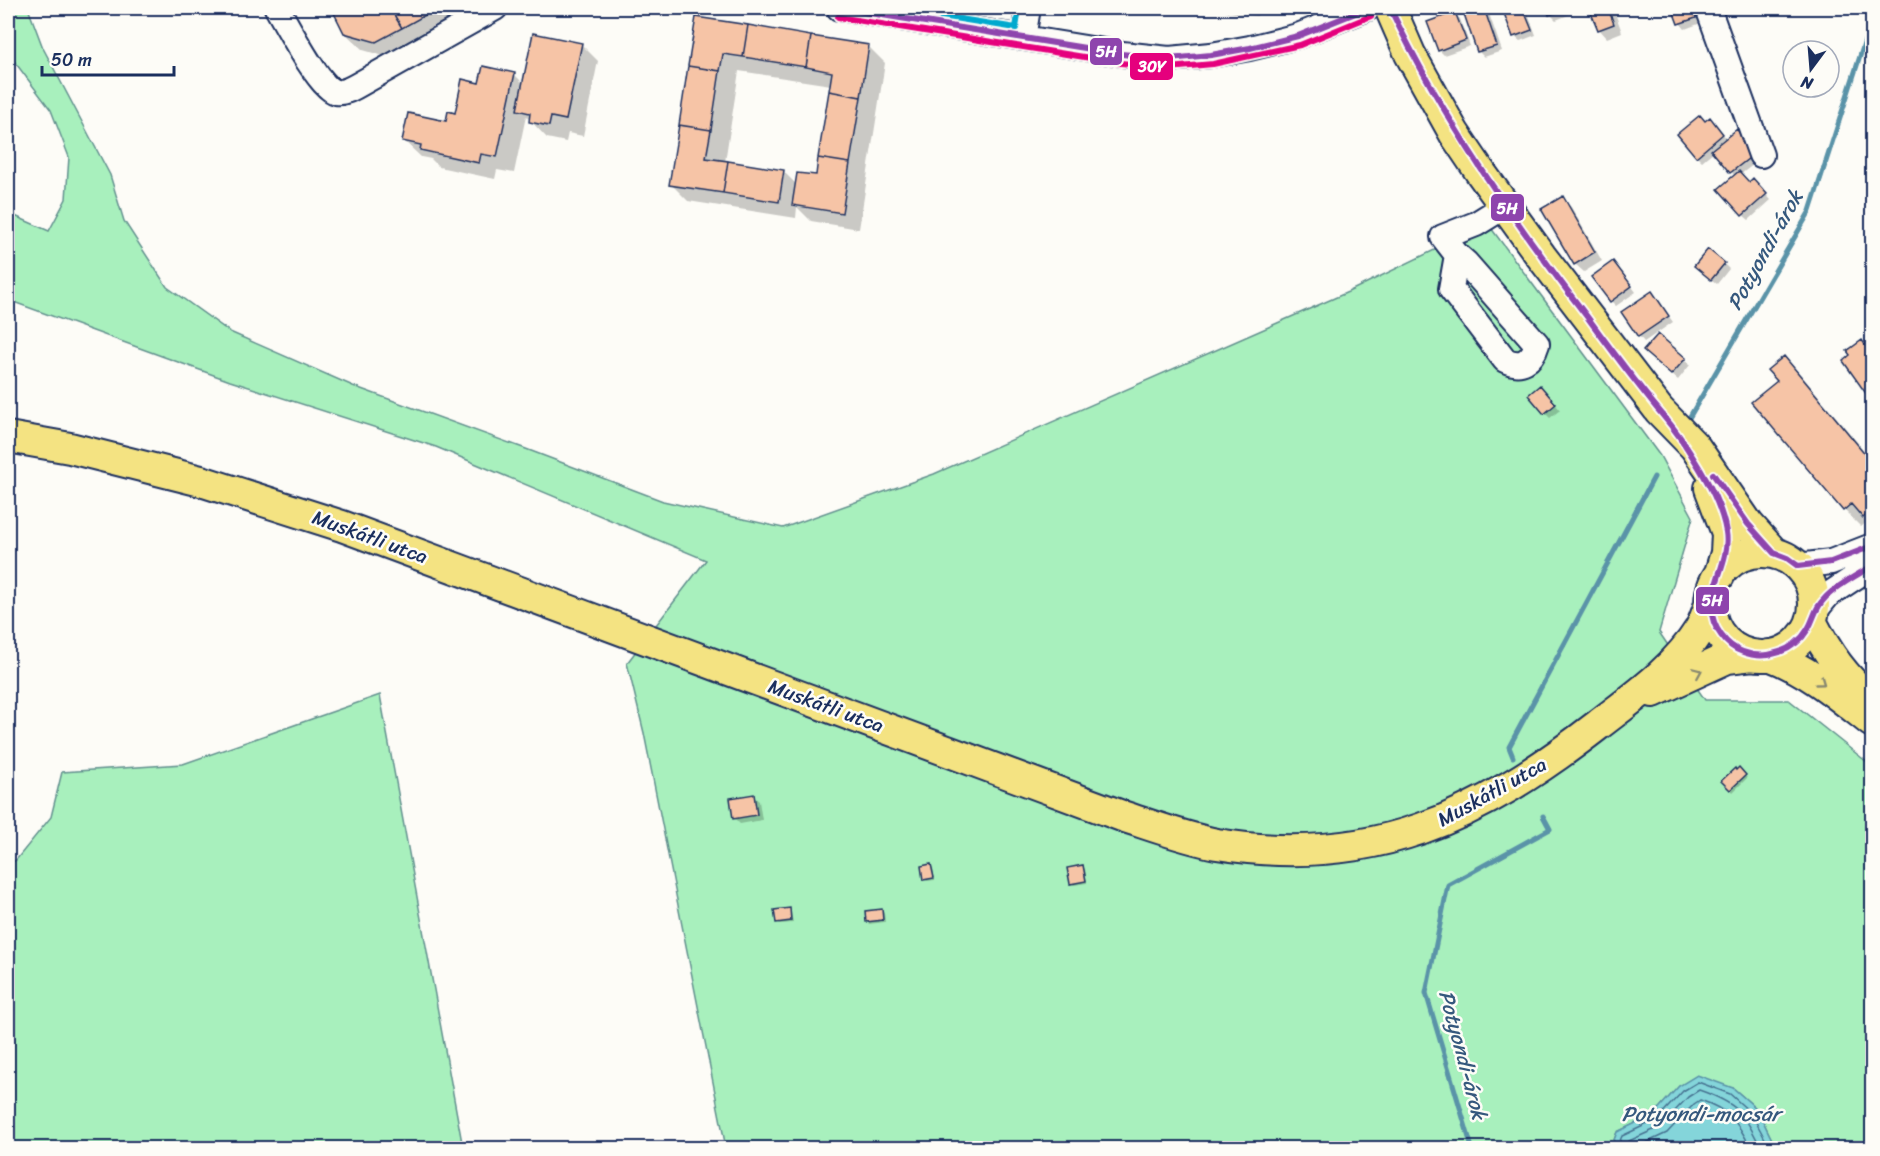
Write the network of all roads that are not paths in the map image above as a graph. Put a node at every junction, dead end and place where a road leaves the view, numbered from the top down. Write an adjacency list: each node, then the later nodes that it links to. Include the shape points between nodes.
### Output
1 (277, 8): 2 (street, via 315,72 327,88 336,92 358,86)
2 (495, 8)
3 (839, 8): 8 (street)
4 (1028, 8): 8 (street)
5 (1368, 8): 8 (street, via 1298,36 1250,48 1169,59)
6 (1390, 8): 10 (main road, via 1410,54 1455,133)
7 (1708, 8): 9 (street)
8 (1023, 38)
9 (1761, 155)
10 (1505, 206): 11 (street, via 1476,224 1443,237); 12 (main road)
11 (1457, 255)
12 (1677, 431): 15 (main road, via 1695,447 1748,524); 17 (main road, via 1712,491 1726,533 1726,553)
13 (8, 437): 22 (main road, Muskátli utca, via 70,448 201,481 342,526 1122,816 1216,843 1267,850 1315,850 1360,845 1435,825 1515,784)
14 (1872, 546): 15 (street, via 1831,562)
15 (1786, 559): 17 (main road, via 1756,552 1739,557); 19 (main road, via 1805,573 1813,592)
16 (1872, 566): 19 (street, via 1828,595)
17 (1719, 576): 18 (main road)
18 (1710, 604): 20 (main road, via 1723,637 1736,648); 22 (main road, Muskátli utca, via 1689,644)
19 (1813, 617): 20 (main road, via 1802,638 1787,650); 21 (main road, via 1833,661)
20 (1761, 655): 22 (main road, Muskátli utca, one-way to 20, via 1728,658); 23 (main road, one-way to 23, via 1809,674)
21 (1872, 701)
22 (1625, 704)
23 (1872, 722)

